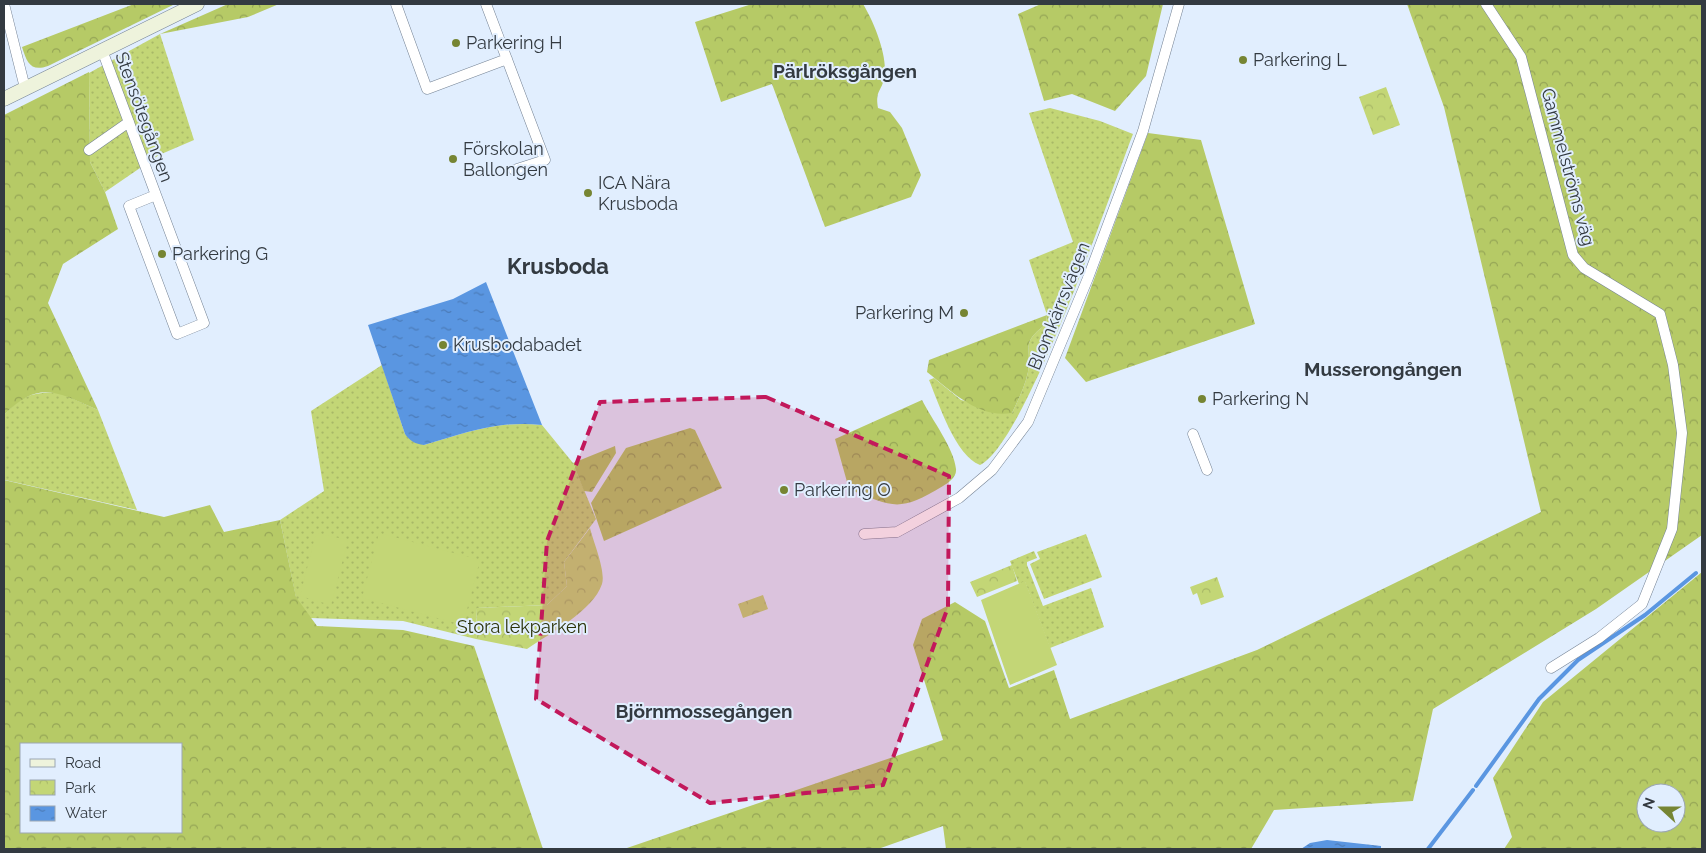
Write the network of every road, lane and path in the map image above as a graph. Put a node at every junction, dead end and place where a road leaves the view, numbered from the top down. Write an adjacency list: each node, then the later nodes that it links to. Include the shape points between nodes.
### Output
1 (4, 4): 9 (street)
2 (197, 4): 7 (street)
3 (396, 4): 8 (street, via 427,89)
4 (486, 4): 8 (street)
5 (1179, 4): 17 (street, Blomkärrsvägen, via 1143,131 1088,278 1028,422 992,470 958,498 897,532)
6 (1489, 5): 18 (street, Gammelströms väg, via 1521,57 1573,255 1584,268 1660,314 1673,365 1682,433 1672,529 1642,604 1599,638)
7 (102, 50): 9 (street); 11 (street, Stensötegången)
8 (507, 59): 13 (street, via 545,160)
9 (24, 88): 10 (street)
10 (4, 99)
11 (129, 122): 12 (street); 14 (street, Stensötegången)
12 (89, 150)
13 (514, 170)
14 (156, 195): 14 (street, Stensötegången, via 129,206 177,334 204,324)
15 (1193, 434): 16 (street)
16 (1207, 470)
17 (864, 534)
18 (1551, 668)

